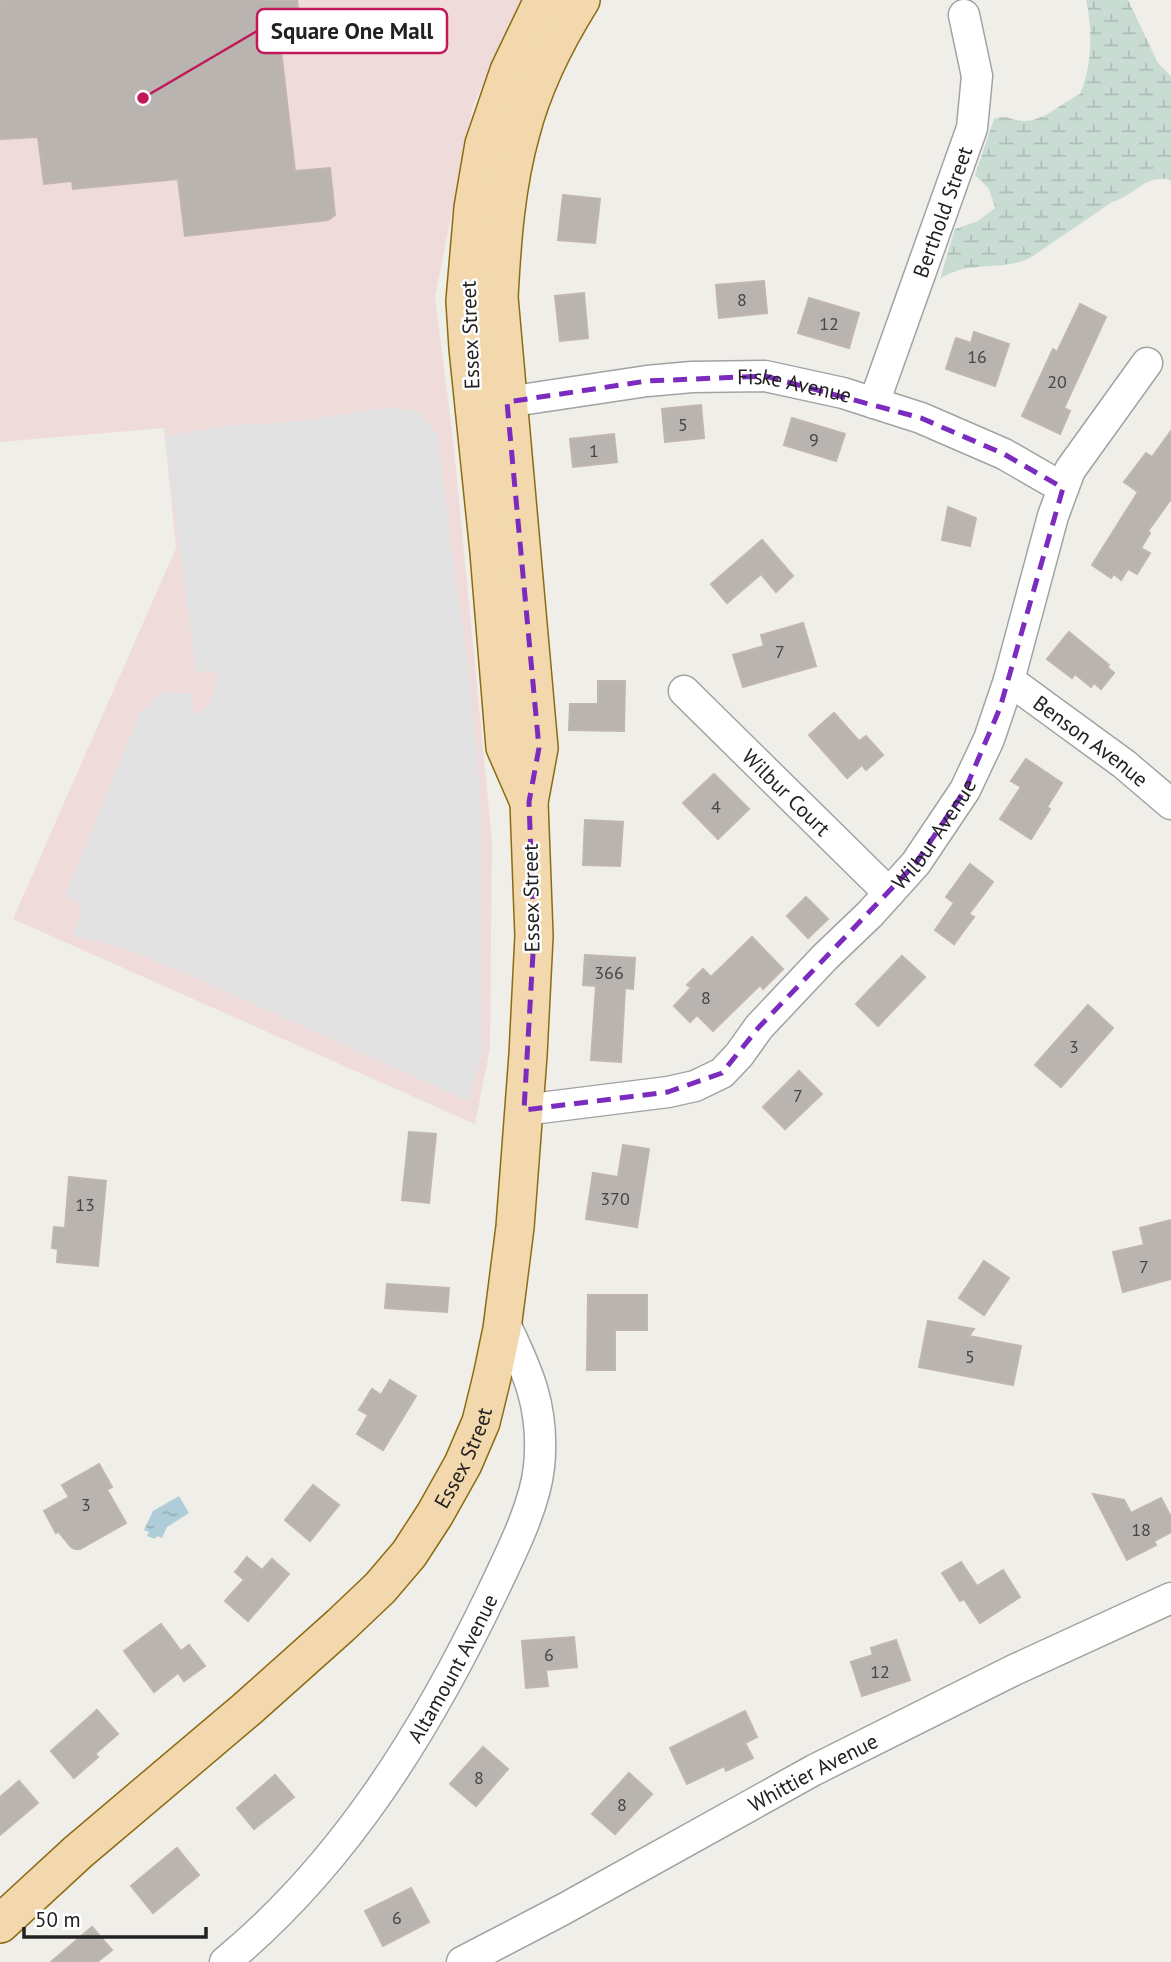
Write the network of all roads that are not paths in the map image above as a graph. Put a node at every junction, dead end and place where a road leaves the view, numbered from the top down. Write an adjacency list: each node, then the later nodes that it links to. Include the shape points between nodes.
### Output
1 (543, 0): 10 (main road, Essex Street, via 509,71 484,144 465,300 505,747)
2 (581, 0): 5 (main road, Essex Street, via 533,94 511,175 499,297)
3 (964, 15): 6 (street, Berthold Street, via 977,76 972,128)
4 (1147, 363): 7 (street, Wilbur Avenue, via 1070,470)
5 (507, 402): 6 (street, Fiske Avenue, via 647,381 765,376); 10 (main road, Essex Street, via 539,748)
6 (874, 403): 7 (street, Fiske Avenue, via 968,437)
7 (1063, 488): 8 (street, Wilbur Avenue)
8 (1009, 680): 11 (street, Benson Avenue); 12 (street, Wilbur Avenue, via 965,790 916,863)
9 (684, 691): 12 (street, Wilbur Court)
10 (529, 802): 13 (main road, Essex Street, via 534,936)
11 (1171, 804)
12 (889, 893): 13 (street, Wilbur Avenue, via 768,1017 722,1073 695,1086 658,1094)
13 (524, 1110): 14 (main road, Essex Street)
14 (503, 1320): 16 (main road, Essex Street, via 481,1422 463,1464 409,1555 341,1625); 17 (street, Altamount Avenue, via 528,1373 541,1441 539,1470 514,1543 472,1635 418,1732 362,1818 299,1894)
15 (1171, 1598): 18 (street, Whittier Avenue, via 814,1770)
16 (0, 1924)
17 (225, 1962)
18 (462, 1962)

